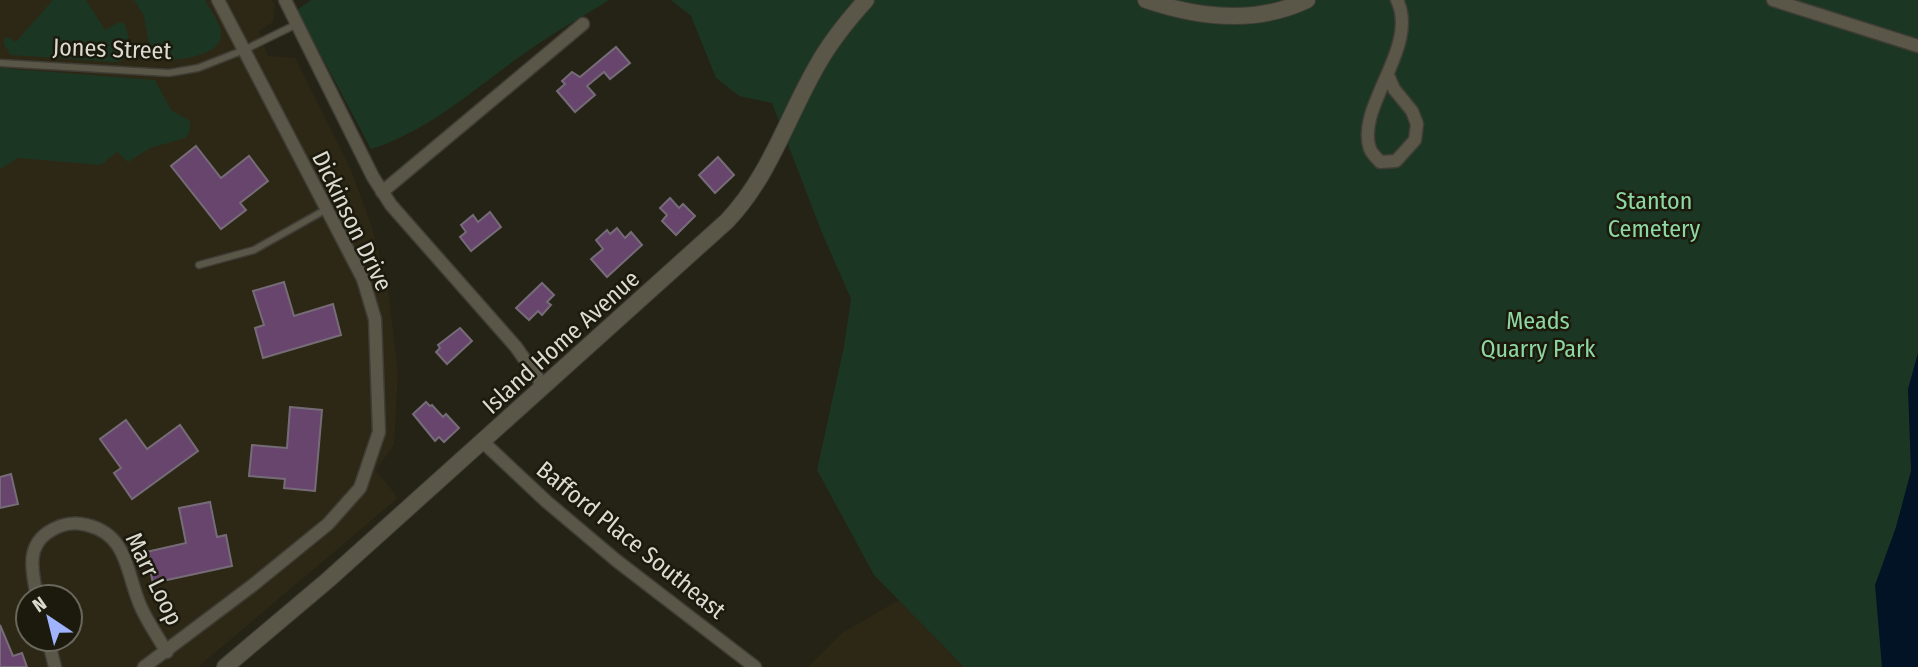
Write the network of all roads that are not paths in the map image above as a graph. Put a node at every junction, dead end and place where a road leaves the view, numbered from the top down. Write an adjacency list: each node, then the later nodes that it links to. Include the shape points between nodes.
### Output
1 (218, 0): 11 (street, Dickinson Drive)
2 (285, 0): 8 (street)
3 (866, 0): 17 (street, Island Home Avenue, via 817,65 767,166 736,212)
4 (1146, 0): 5 (street, via 1236,17 1276,12)
5 (1307, 0)
6 (1397, 0): 13 (street, via 1403,12)
7 (1773, 0): 10 (street)
8 (297, 24): 11 (lane, Jones Street); 14 (street)
9 (583, 24): 14 (street)
10 (1918, 46)
11 (244, 50): 12 (lane, Jones Street, via 198,68 169,73); 15 (street, Dickinson Drive)
12 (0, 63)
13 (1388, 75): 13 (street, via 1368,133 1370,151 1380,162 1396,160 1415,140 1417,124)
14 (382, 192): 17 (street, via 516,347)
15 (325, 210): 16 (lane, via 254,250); 20 (street, Dickinson Drive, via 363,279 375,319 379,432 360,488 328,524)
16 (199, 265)
17 (544, 387): 18 (street, Island Home Avenue)
18 (483, 442): 22 (street, Island Home Avenue); 23 (street, Bafford Place Southeast, via 617,561)
19 (35, 583): 20 (street, Marr Loop, via 33,548 40,538 69,523 102,529 120,547 141,608)
20 (167, 652): 21 (street, Dickinson Drive)
21 (144, 667)
22 (225, 667)
23 (755, 667)

